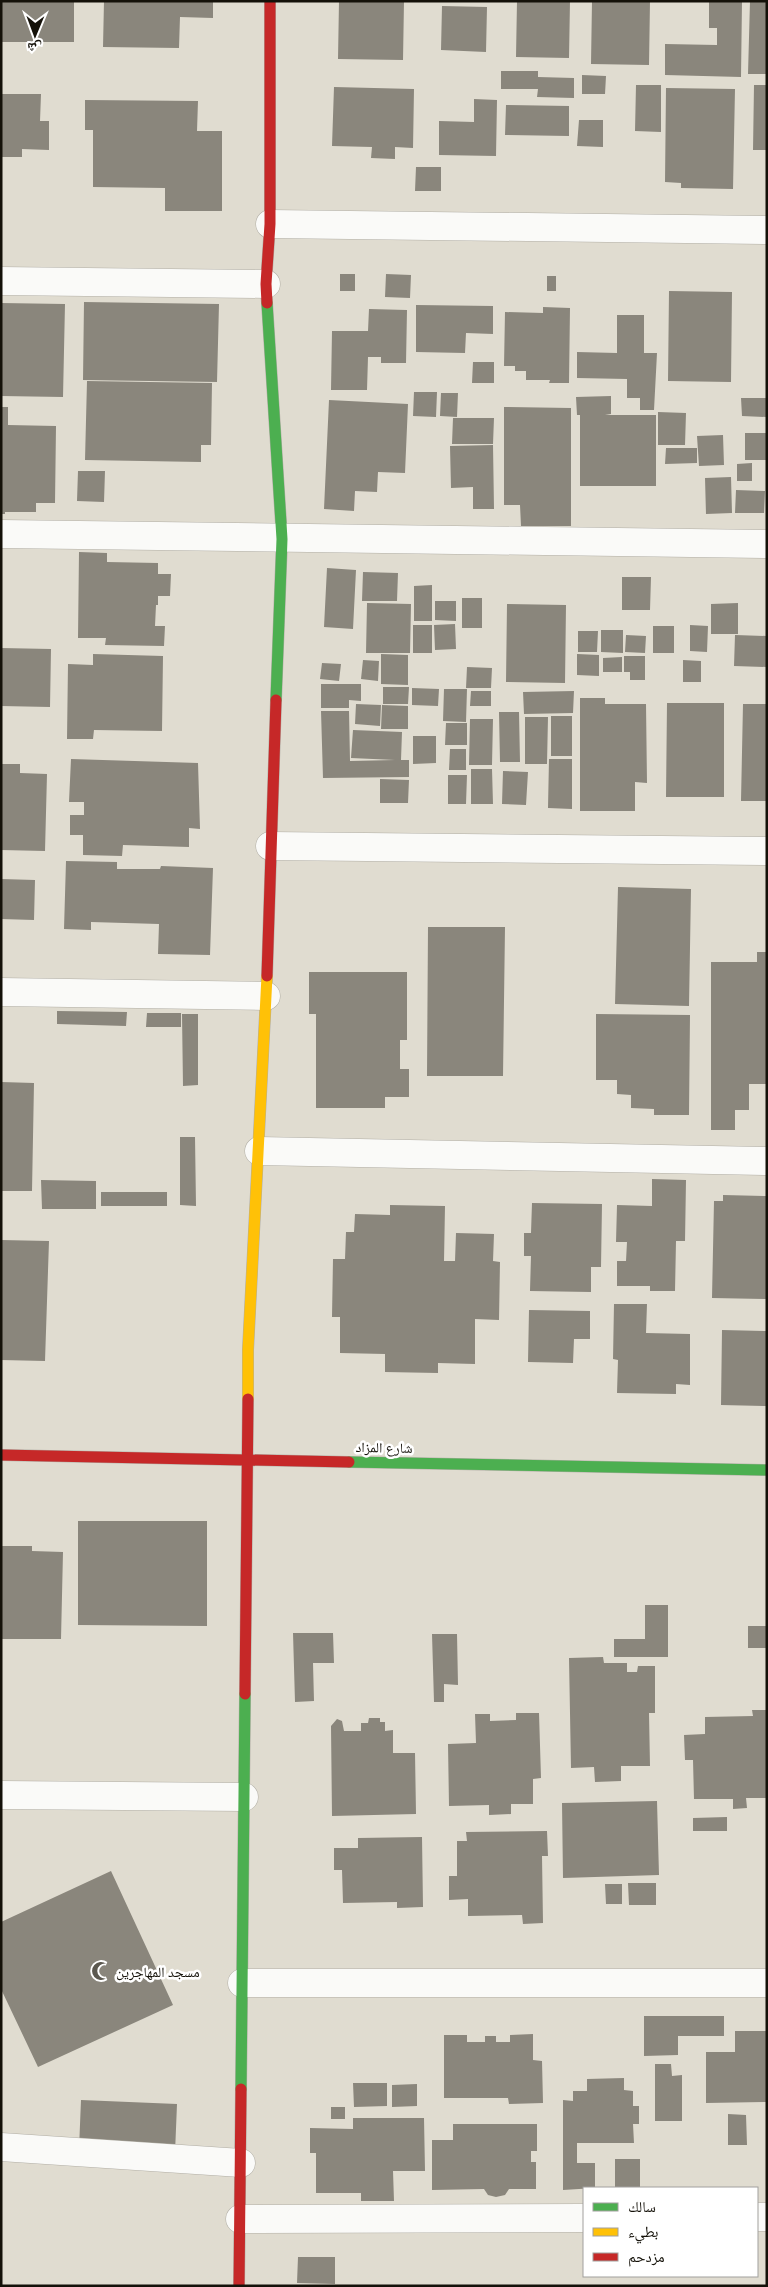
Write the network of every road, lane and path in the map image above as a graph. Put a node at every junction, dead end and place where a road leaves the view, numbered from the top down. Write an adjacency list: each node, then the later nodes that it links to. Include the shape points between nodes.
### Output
1 (270, 1): 2 (street)
2 (270, 224): 3 (street); 5 (street)
3 (767, 230)
4 (1, 281): 5 (street)
5 (266, 284): 7 (street)
6 (1, 534): 7 (street)
7 (282, 538): 8 (street); 9 (street)
8 (767, 544)
9 (270, 846): 10 (street); 12 (street)
10 (767, 851)
11 (1, 992): 12 (street)
12 (266, 996): 13 (street)
13 (258, 1151): 14 (street); 16 (street, via 248,1350)
14 (767, 1161)
15 (1, 1455): 16 (street, شارع المزاد)
16 (247, 1459): 17 (street, شارع المزاد); 19 (street)
17 (767, 1470)
18 (1, 1796): 19 (street)
19 (244, 1798): 20 (street)
20 (242, 1983): 21 (street); 23 (street)
21 (767, 1983)
22 (1, 2147): 23 (street)
23 (241, 2163): 25 (street)
24 (583, 2218): 25 (street)
25 (240, 2219): 26 (street)
26 (239, 2286)

